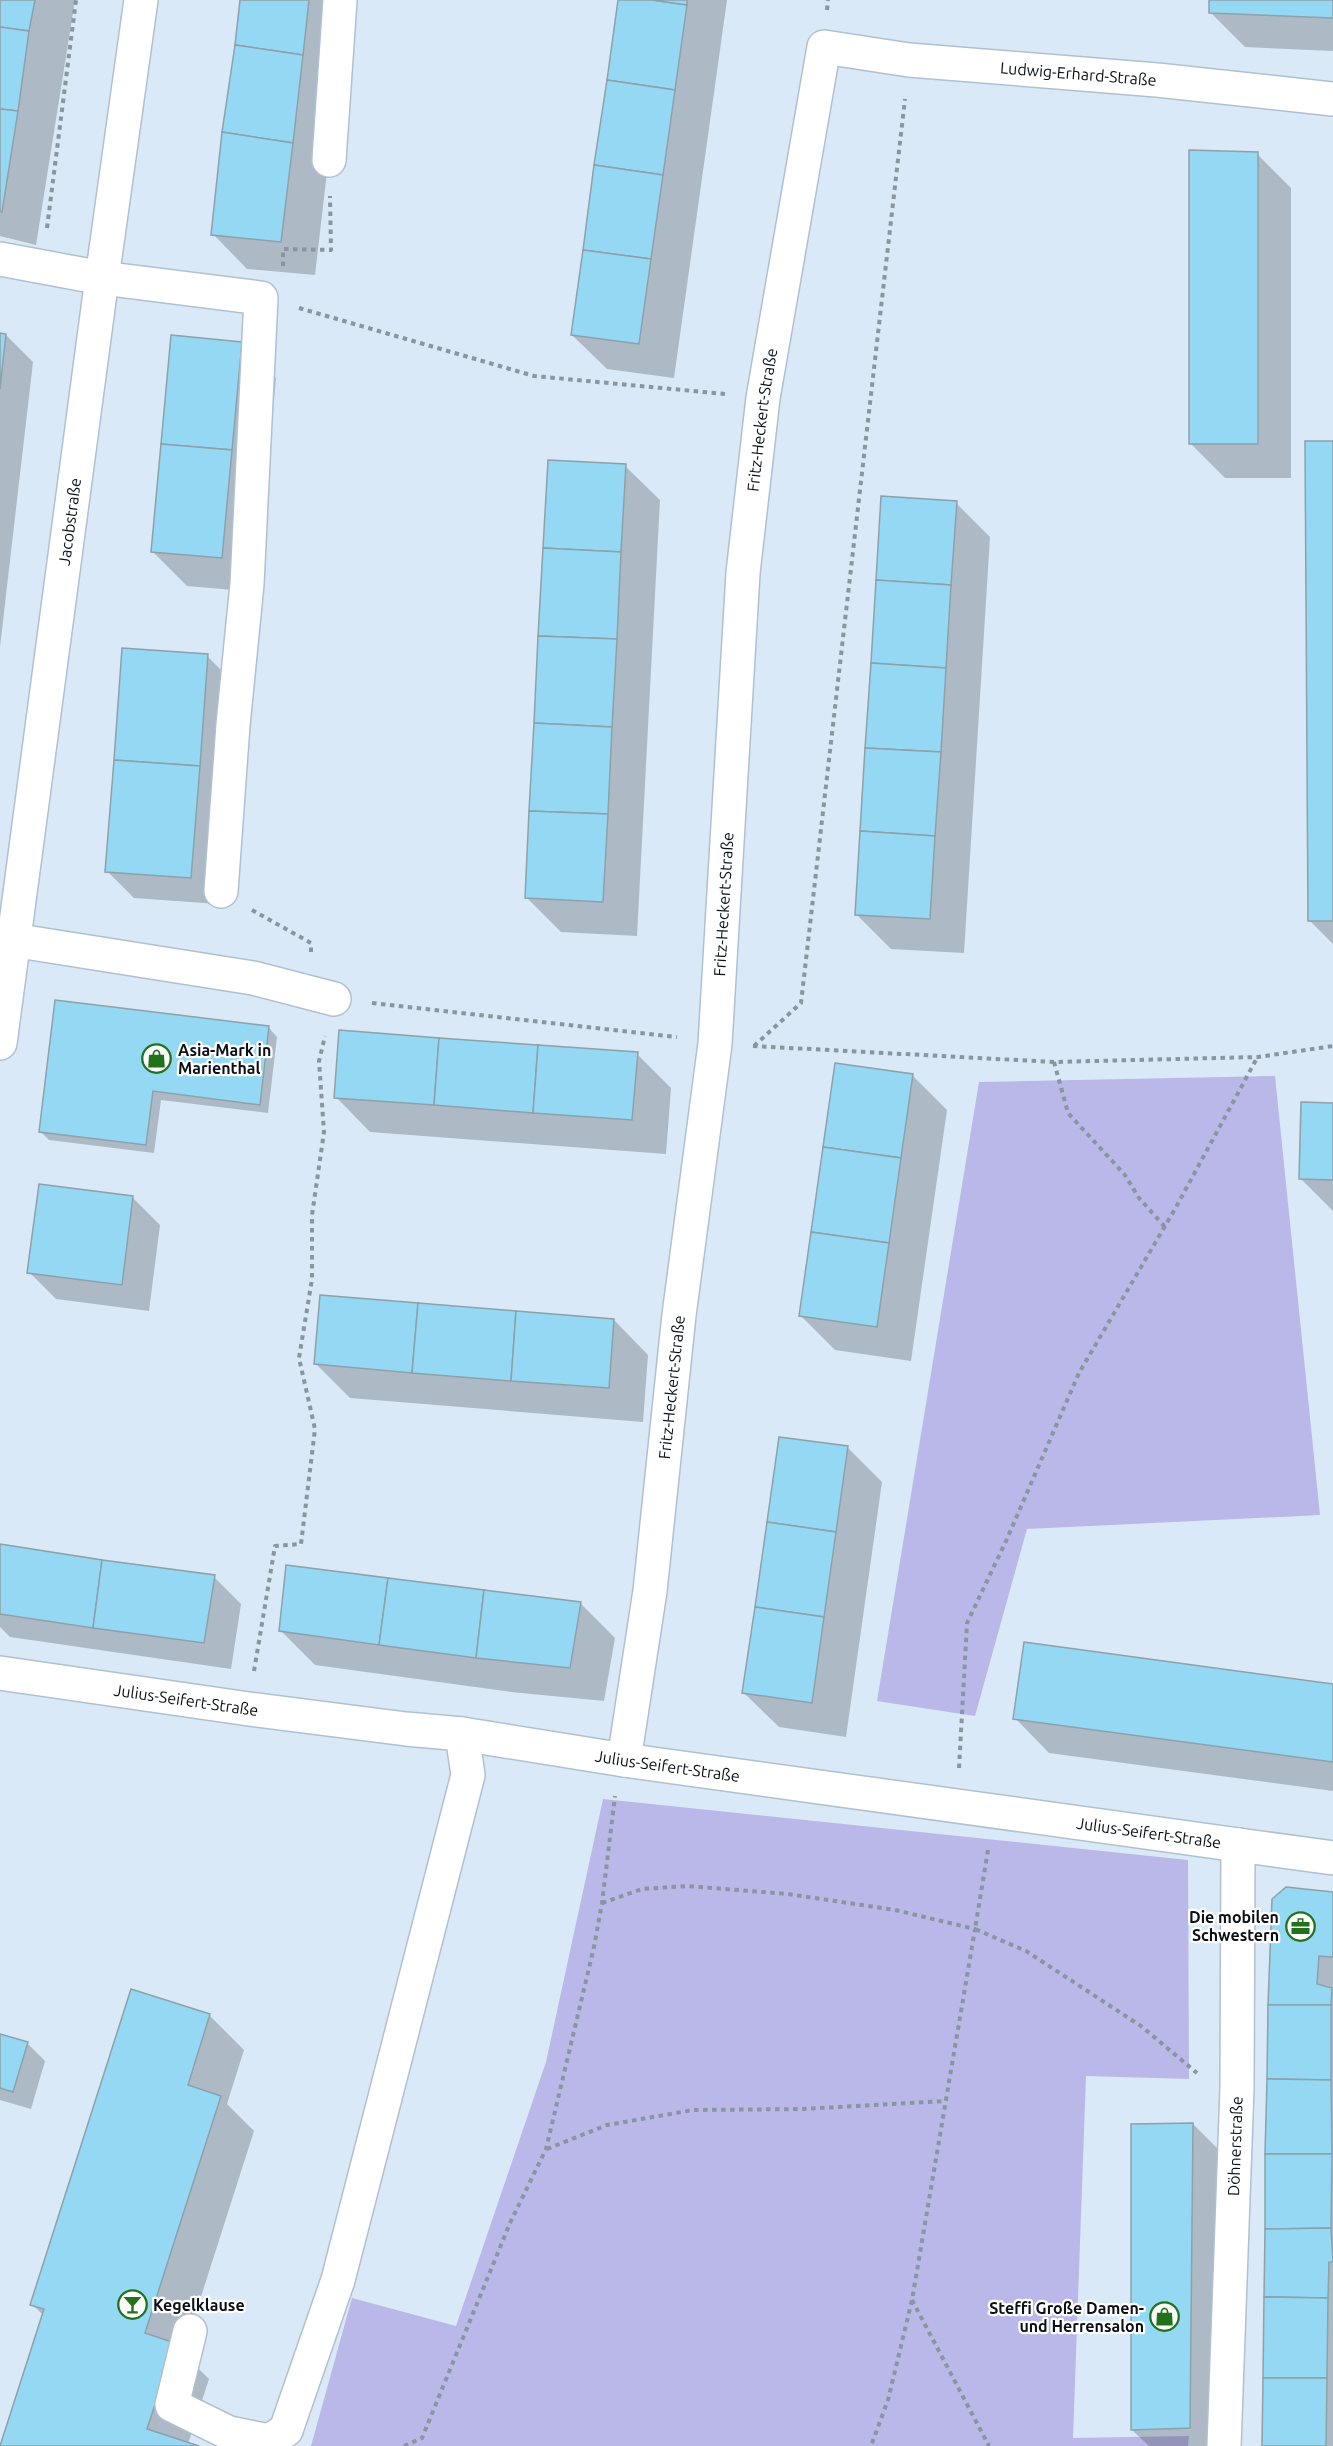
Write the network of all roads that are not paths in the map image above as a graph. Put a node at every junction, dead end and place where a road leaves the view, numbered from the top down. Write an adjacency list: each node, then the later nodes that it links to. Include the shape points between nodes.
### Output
1 (141, 0): 7 (street, Jacobstraße)
2 (340, 0): 5 (street)
3 (824, 47): 4 (street, Ludwig-Erhard-Straße, via 909,60); 14 (street, Fritz-Heckert-Straße, via 763,398 743,573 716,1044 679,1315 650,1591)
4 (1333, 99)
5 (329, 160)
6 (0, 259): 7 (street)
7 (102, 278): 8 (street, via 261,298 247,584); 9 (street, Jacobstraße)
8 (221, 891)
9 (8, 939): 10 (street, via 253,978); 11 (street, Jacobstraße)
10 (334, 999)
11 (0, 1043)
12 (0, 1673): 13 (street, Julius-Seifert-Straße, via 249,1709)
13 (462, 1734): 14 (street, Julius-Seifert-Straße); 17 (street, via 468,1775 338,2280 286,2430 269,2441 229,2433 172,2405)
14 (624, 1760): 15 (street, Julius-Seifert-Straße)
15 (1238, 1845): 16 (street, Julius-Seifert-Straße); 18 (street, Döhnerstraße, via 1237,2088)
16 (1333, 1858)
17 (190, 2331)
18 (1224, 2446)

